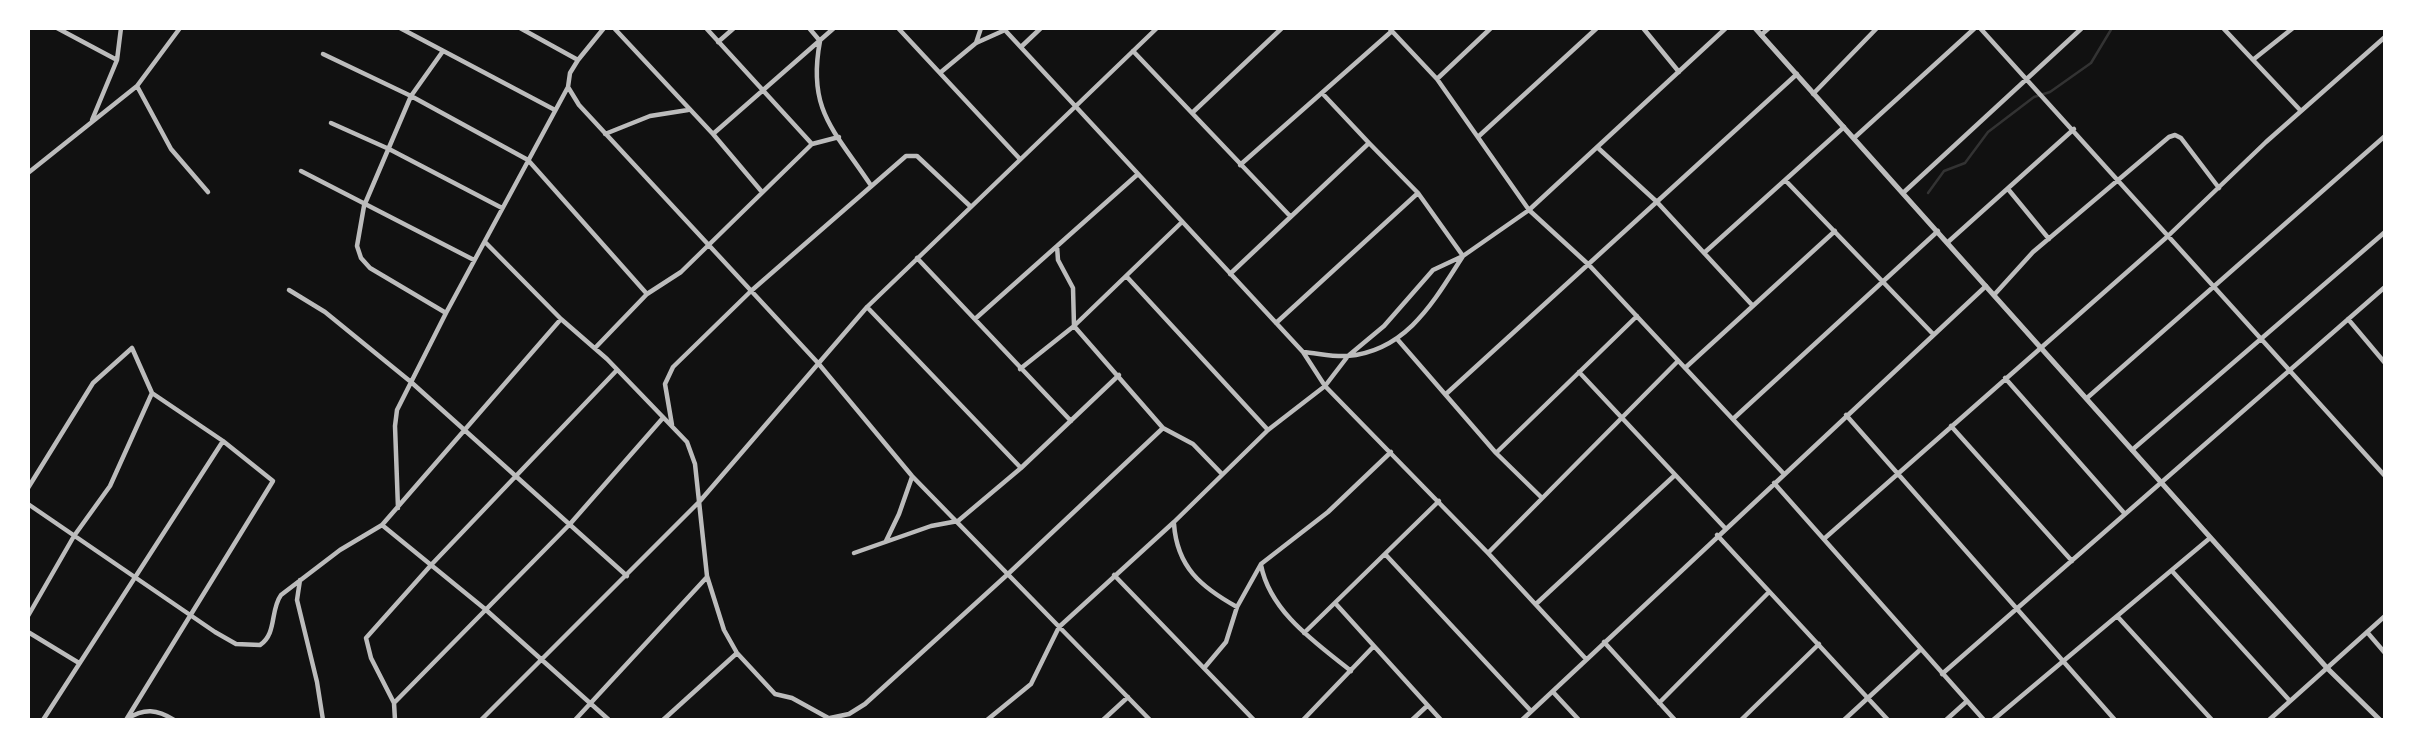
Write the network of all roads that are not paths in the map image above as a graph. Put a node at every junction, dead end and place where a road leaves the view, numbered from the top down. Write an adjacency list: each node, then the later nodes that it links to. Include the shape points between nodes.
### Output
1 (57, 28): 41 (street)
2 (121, 28): 41 (street)
3 (180, 28): 49 (street)
4 (400, 28): 38 (street)
5 (520, 28): 31 (street)
6 (535, 28): 31 (street)
7 (604, 28): 42 (street)
8 (614, 28): 57 (street)
9 (706, 28): 35 (street)
10 (734, 28): 35 (street)
11 (809, 28): 34 (street)
12 (834, 28): 34 (street)
13 (898, 28): 44 (street)
14 (981, 28): 36 (street)
15 (1041, 28): 37 (street)
16 (1157, 28): 39 (street)
17 (1282, 28): 59 (street)
18 (1491, 28): 48 (street)
19 (1597, 28): 66 (street)
20 (1643, 28): 45 (street)
21 (1726, 28): 45 (street)
22 (1755, 28): 32 (street)
23 (1769, 28): 32 (street)
24 (1877, 28): 53 (street)
25 (1977, 28): 47 (street); 69 (street)
26 (2081, 28): 47 (street)
27 (2223, 28): 43 (street)
28 (2294, 28): 43 (street)
29 (1004, 29): 36 (street); 37 (street)
30 (1390, 29): 48 (street); 52 (street)
31 (531, 34): 42 (street)
32 (1761, 35): 46 (street)
33 (2385, 37): 58 (street)
34 (820, 41): 51 (street); 68 (street, via 815,67 818,100)
35 (718, 42): 51 (street)
36 (976, 43): 44 (street)
37 (1022, 46): 55 (street)
38 (443, 51): 54 (street); 56 (street)
39 (1133, 51): 55 (street); 59 (street)
40 (323, 54): 54 (street)
41 (117, 60): 60 (street)
42 (578, 60): 50 (street)
43 (2254, 60): 58 (street)
44 (941, 72): 74 (street)
45 (1679, 72): 72 (street)
46 (1797, 74): 53 (street); 89 (street)
47 (2025, 78): 63 (street); 87 (street)
48 (1437, 79): 66 (street)
49 (137, 86): 60 (street); 85 (street, via 171,149)
50 (568, 87): 56 (street); 64 (street)
51 (763, 91): 65 (street); 71 (street)
52 (1322, 93): 70 (street); 76 (street)
53 (1813, 94): 62 (street)
54 (411, 96): 73 (street); 75 (street)
55 (1078, 106): 74 (street); 79 (street)
56 (555, 110): 75 (street)
57 (689, 110): 64 (street, via 650,116); 65 (street)
58 (2301, 111): 83 (street)
59 (1192, 113): 76 (street)
60 (91, 120): 78 (street)
61 (331, 123): 73 (street)
62 (1844, 127): 69 (street); 81 (street)
63 (2074, 130): 80 (street); 84 (street)
64 (605, 134): 104 (street)
65 (713, 134): 86 (street)
66 (1479, 136): 93 (street)
67 (2385, 136): 114 (street)
68 (839, 137): 71 (street); 82 (street)
69 (1854, 138): 87 (street)
70 (1369, 143): 88 (street); 94 (street)
71 (812, 144): 86 (street)
72 (1597, 147): 89 (street); 93 (street)
73 (389, 149): 90 (street); 92 (street)
74 (1019, 158): 91 (street)
75 (528, 160): 92 (street); 118 (street)
76 (1240, 165): 94 (street)
77 (301, 171): 90 (street)
78 (28, 173)
79 (1138, 174): 95 (street); 103 (street)
80 (2119, 179): 83 (street, via 2175,135); 99 (street); 100 (street)
81 (1785, 180): 97 (street); 105 (street)
82 (870, 184): 91 (street, via 912,155); 117 (street)
83 (2218, 188): 99 (street)
84 (2008, 189): 100 (street); 102 (street)
85 (208, 192)
86 (762, 192): 104 (street)
87 (1903, 192): 96 (street)
88 (1418, 193): 106 (street); 127 (street)
89 (1657, 202): 105 (street); 109 (street)
90 (364, 206): 108 (street); 122 (street, via 357,246 361,258 370,268)
91 (970, 206): 107 (street)
92 (502, 208): 101 (street)
93 (1529, 210): 106 (street); 109 (street)
94 (1290, 216): 110 (street)
95 (1182, 222): 110 (street); 111 (street)
96 (1938, 231): 102 (street); 112 (street)
97 (1835, 232): 112 (street); 120 (street)
98 (2385, 232): 130 (street)
99 (2168, 236): 114 (street); 132 (street)
100 (2049, 239): 119 (street)
101 (485, 242): 108 (street); 124 (street)
102 (1948, 242): 113 (street)
103 (1056, 246): 125 (street); 128 (street, via 1073,288)
104 (708, 247): 117 (street); 118 (street)
105 (1704, 253): 120 (street)
106 (1463, 256): 131 (street, via 1430,307); 135 (street, via 1433,271 1384,326)
107 (917, 258): 121 (street); 125 (street)
108 (474, 260): 122 (street)
109 (1589, 265): 123 (street); 149 (street)
110 (1230, 274): 127 (street)
111 (1127, 277): 128 (street); 159 (street)
112 (1883, 281): 129 (street); 154 (street)
113 (1986, 286): 119 (street); 129 (street)
114 (2213, 286): 130 (street); 150 (street)
115 (2385, 287): 126 (street)
116 (289, 290): 146 (street, via 325,312)
117 (751, 291): 137 (street); 156 (street, via 668,374 666,406)
118 (647, 294): 133 (street)
119 (1994, 295): 132 (street)
120 (1753, 306): 139 (street)
121 (867, 307): 137 (street); 165 (street)
122 (446, 313): 146 (street)
123 (1637, 316): 136 (street); 143 (street)
124 (561, 319): 133 (street); 160 (street)
125 (975, 319): 140 (street)
126 (2348, 319): 138 (street); 142 (street)
127 (1276, 323): 134 (street)
128 (1074, 326): 140 (street); 144 (street)
129 (1933, 334): 151 (street)
130 (2262, 338): 142 (street); 162 (street)
131 (1398, 340): 135 (street); 149 (street)
132 (2040, 346): 145 (street); 150 (street)
133 (595, 348): 141 (street)
134 (1303, 352): 135 (street); 147 (street)
135 (1348, 356): 147 (street)
136 (1678, 361): 139 (street); 152 (street)
137 (818, 363): 170 (street); 177 (street)
138 (2385, 363)
139 (1685, 368): 154 (street)
140 (1020, 369): 155 (street)
141 (617, 370): 153 (street); 172 (street)
142 (2291, 371): 171 (street); 174 (street)
143 (1579, 372): 152 (street); 164 (street)
144 (1119, 375): 155 (street); 158 (street)
145 (2005, 378): 157 (street); 181 (street)
146 (411, 382): 160 (street); 180 (street, via 395,419)
147 (1325, 386): 159 (street); 163 (street)
148 (152, 393): 161 (street); 175 (street, via 136,350 131,348 93,383); 188 (street, via 110,486)
149 (1446, 394): 164 (street)
150 (2087, 398): 162 (street)
151 (1846, 415): 166 (street); 168 (street)
152 (1622, 417): 169 (street); 176 (street)
153 (663, 419): 156 (street); 184 (street)
154 (1733, 419): 166 (street)
155 (1071, 421): 165 (street)
156 (672, 426): 177 (street, via 692,451)
157 (1951, 426): 168 (street); 195 (street)
158 (1163, 428): 167 (street, via 1193,444); 199 (street)
159 (1268, 430): 167 (street)
160 (465, 432): 172 (street); 180 (street)
161 (223, 441): 203 (street); 213 (street, via 273,481)
162 (2132, 450): 174 (street)
163 (1391, 452): 178 (street); 197 (street, via 1328,512)
164 (1496, 453): 176 (street)
165 (1021, 468): 182 (street)
166 (1783, 473): 173 (street)
167 (1222, 474): 183 (street)
168 (1898, 474): 189 (street); 210 (street)
169 (1675, 475): 186 (street); 207 (street)
170 (912, 476): 182 (street); 191 (street)
171 (2385, 476)
172 (516, 478): 184 (street); 196 (street)
173 (1774, 483): 186 (street); 189 (street)
174 (2162, 483): 181 (street); 190 (street)
175 (28, 488)
176 (1541, 497): 193 (street)
177 (700, 501): 201 (street); 202 (street)
178 (1439, 501): 193 (street); 194 (street)
179 (28, 504): 188 (street)
180 (398, 509): 185 (street)
181 (2126, 514): 195 (street)
182 (958, 521): 191 (street); 199 (street)
183 (1174, 522): 200 (street); 208 (street, via 1176,545 1194,576)
184 (570, 524): 201 (street); 209 (street)
185 (382, 525): 196 (street); 204 (street)
186 (1725, 528): 187 (street)
187 (1717, 535): 205 (street); 219 (street)
188 (74, 536): 203 (street); 211 (street)
189 (1825, 538): 222 (street)
190 (2210, 538): 198 (street); 230 (street)
191 (886, 541): 192 (street)
192 (854, 553)
193 (1488, 553): 207 (street)
194 (1385, 554): 206 (street); 242 (street)
195 (2072, 561): 210 (street)
196 (432, 564): 209 (street); 239 (street, via 366,638)
197 (1261, 564): 208 (street); 218 (street, via 1269,591)
198 (2172, 571): 214 (street); 236 (street)
199 (1008, 574): 215 (street); 244 (street, via 858,710)
200 (1114, 575): 215 (street); 229 (street)
201 (627, 576): 226 (street)
202 (707, 576): 223 (street, via 715,609); 240 (street)
203 (133, 578): 213 (street); 228 (street)
204 (300, 579): 213 (street, via 276,602 268,638 260,645 236,644); 248 (street, via 297,600)
205 (1769, 592): 220 (street); 238 (street)
206 (1336, 604): 218 (street); 221 (street)
207 (1536, 604): 225 (street)
208 (1237, 607): 229 (street, via 1226,642)
209 (485, 609): 226 (street); 239 (street)
210 (2017, 609): 227 (street); 232 (street)
211 (28, 616)
212 (2385, 616): 217 (street)
213 (190, 617): 246 (street)
214 (2117, 617): 227 (street); 271 (street)
215 (1059, 627): 234 (street); 254 (street, via 1031,684)
216 (28, 632): 228 (street)
217 (2367, 632): 224 (street); 230 (street)
218 (1304, 633): 231 (street)
219 (1604, 642): 225 (street); 238 (street)
220 (1819, 644): 235 (street); 264 (street)
221 (1373, 647): 231 (street); 241 (street)
222 (1921, 649): 232 (street); 235 (street)
223 (737, 653): 244 (street, via 775,694); 253 (street)
224 (2385, 653)
225 (1586, 659): 233 (street)
226 (540, 661): 240 (street); 250 (street)
227 (2064, 662): 243 (street); 269 (street)
228 (79, 663): 245 (street)
229 (1205, 667): 257 (street)
230 (2327, 668): 236 (street); 273 (street)
231 (1351, 671): 258 (street)
232 (1942, 674): 237 (street)
233 (1553, 692): 242 (street); 262 (street)
234 (1128, 697): 255 (street); 256 (street)
235 (1868, 698): 265 (street); 266 (street)
236 (2290, 701): 272 (street)
237 (1966, 702): 267 (street); 268 (street)
238 (1659, 703): 263 (street)
239 (394, 704): 249 (street)
240 (591, 704): 251 (street); 252 (street)
241 (1427, 706): 259 (street); 260 (street)
242 (1531, 711): 261 (street)
243 (2113, 718): 270 (street)
244 (830, 719)
245 (43, 720)
246 (126, 720): 247 (street, via 139,711 152,710)
247 (174, 720)
248 (323, 720)
249 (395, 720)
250 (481, 720)
251 (575, 720)
252 (609, 720)
253 (663, 720)
254 (987, 720)
255 (1103, 720)
256 (1150, 720)
257 (1254, 720)
258 (1303, 720)
259 (1412, 720)
260 (1441, 720)
261 (1522, 720)
262 (1579, 720)
263 (1675, 720)
264 (1741, 720)
265 (1844, 720)
266 (1888, 720)
267 (1946, 720)
268 (1984, 720)
269 (1993, 720)
270 (2106, 720)
271 (2211, 720)
272 (2269, 720)
273 (2380, 720)

